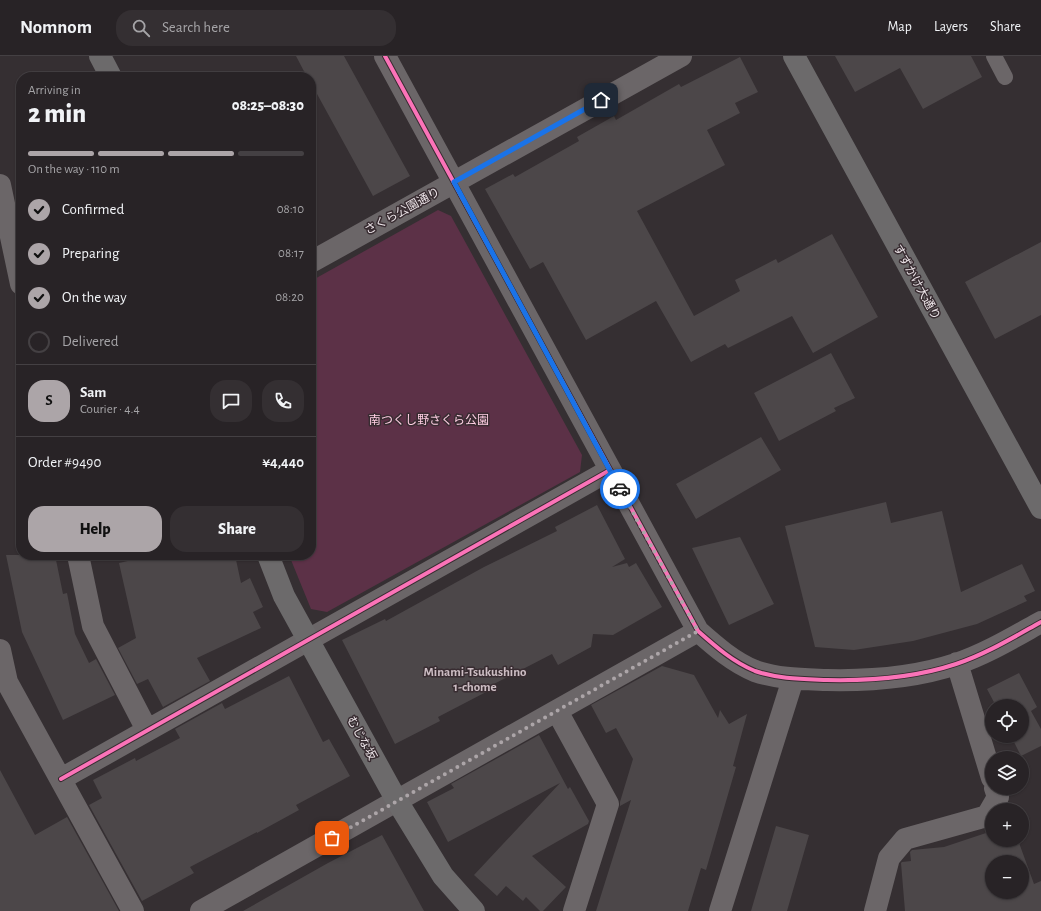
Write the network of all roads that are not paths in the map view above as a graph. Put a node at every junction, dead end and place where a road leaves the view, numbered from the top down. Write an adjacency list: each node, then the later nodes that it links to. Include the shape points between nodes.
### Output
1 (100, 56): 6 (street)
2 (385, 56): 8 (street)
3 (681, 56): 8 (street, さくら公園通り)
4 (794, 56): 13 (street, すずかけ大通り)
5 (994, 56): 7 (lane)
6 (108, 72)
7 (1006, 77)
8 (454, 182): 10 (street, さくら公園通り); 12 (street)
9 (0, 185): 11 (street)
10 (316, 259)
11 (16, 260)
12 (610, 470): 17 (street); 18 (street)
13 (1041, 508)
14 (79, 560): 24 (street, via 93,626)
15 (270, 560): 18 (street, むじな坂, via 284,596)
16 (1041, 622): 20 (street)
17 (698, 631): 21 (street, via 724,654 755,670); 23 (street)
18 (308, 640): 24 (street); 28 (street, むじな坂)
19 (0, 650): 22 (street)
20 (957, 664): 21 (street, via 920,674 882,679); 25 (street)
21 (793, 679): 33 (street)
22 (4, 684): 26 (street)
23 (557, 711): 28 (street); 32 (street, via 608,804)
24 (147, 730): 26 (street)
25 (985, 755)
26 (60, 779): 29 (street)
27 (997, 795): 34 (street, via 987,816 905,839 889,858)
28 (397, 801): 30 (street); 31 (street, むじな坂, via 443,876)
29 (133, 911)
30 (201, 911)
31 (474, 911)
32 (574, 911)
33 (720, 911)
34 (874, 911)

